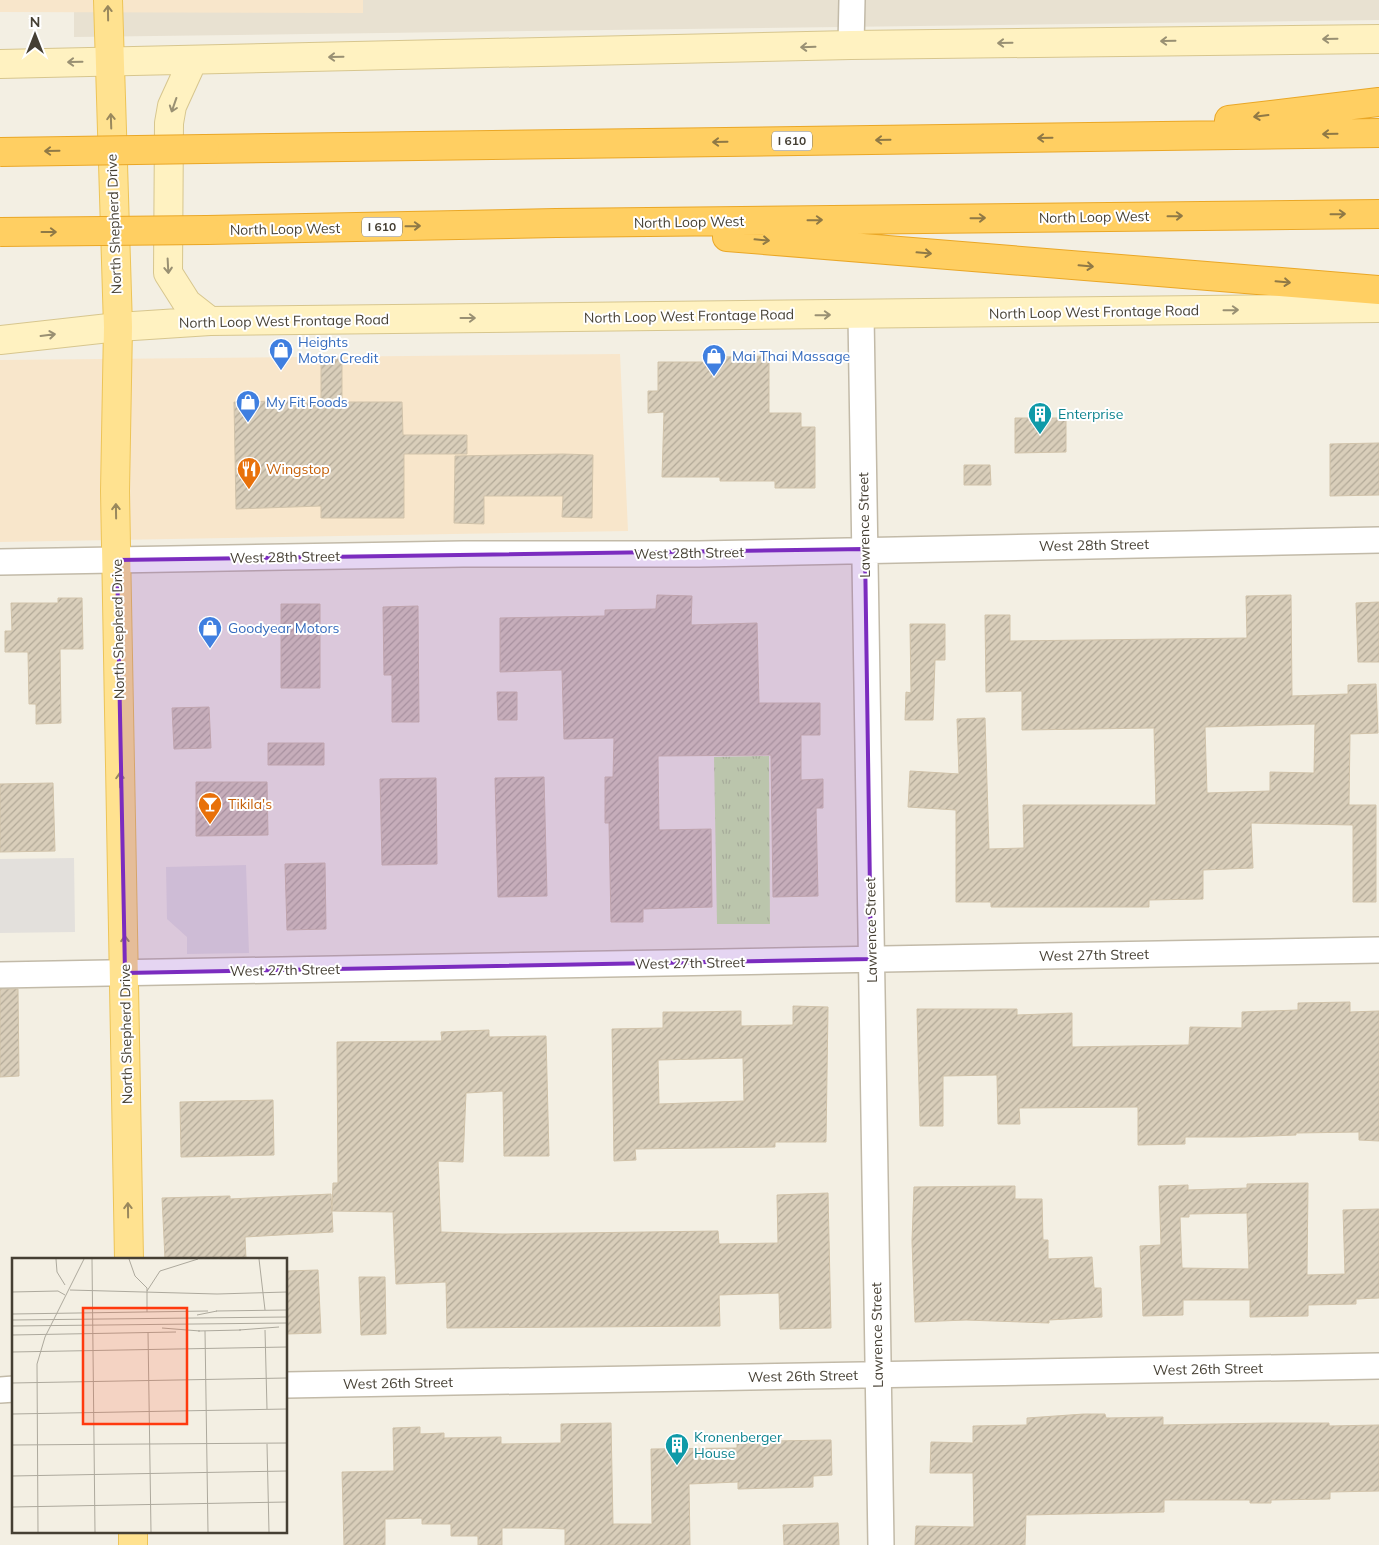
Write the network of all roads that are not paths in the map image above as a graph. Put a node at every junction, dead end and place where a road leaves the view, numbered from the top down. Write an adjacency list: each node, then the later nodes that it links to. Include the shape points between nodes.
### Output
1 (108, 0): 6 (main road, North Shepherd Drive, one-way to 1)
2 (852, 0): 4 (street)
3 (1379, 39): 4 (main road, one-way to 4)
4 (851, 45): 5 (main road, one-way to 5)
5 (193, 60): 6 (main road); 18 (main road, one-way to 18, via 172,106 169,123 168,273 187,303)
6 (108, 62): 7 (main road, one-way to 7); 19 (main road, North Shepherd Drive, one-way to 6)
7 (0, 64)
8 (1379, 102): 10 (highway, one-way to 10)
9 (1379, 133): 10 (highway, I 610, one-way to 10)
10 (1082, 138): 11 (highway, I 610, one-way to 11, bridge)
11 (0, 152)
12 (1379, 214): 13 (highway, North Loop West / I 610, one-way to 12)
13 (556, 223): 14 (highway, North Loop West / I 610, one-way to 13, bridge); 15 (highway, one-way to 15)
14 (0, 232)
15 (1379, 290)
16 (1379, 308): 17 (main road, North Loop West Frontage Road, one-way to 16)
17 (861, 315): 18 (main road, North Loop West Frontage Road, one-way to 17); 22 (street, Lawrence Street)
18 (210, 321): 19 (main road, North Loop West Frontage Road)
19 (118, 327): 20 (main road, North Loop West Frontage Road, one-way to 19); 23 (main road, North Shepherd Drive, one-way to 19)
20 (0, 340)
21 (1379, 540): 22 (street, West 28th Street)
22 (865, 550): 23 (street, West 28th Street); 26 (street, Lawrence Street)
23 (117, 560): 24 (street, West 28th Street); 27 (main road, North Shepherd Drive, one-way to 23)
24 (0, 562)
25 (1379, 950): 26 (street, West 27th Street)
26 (871, 959): 27 (street, West 27th Street); 31 (street, Lawrence Street)
27 (126, 973): 28 (street, West 27th Street); 29 (main road, North Shepherd Drive, one-way to 27)
28 (0, 975)
29 (129, 1258)
30 (1379, 1366): 31 (street, West 26th Street)
31 (878, 1375): 32 (street, West 26th Street); 35 (street, Lawrence Street)
32 (288, 1385)
33 (133, 1532): 34 (main road)
34 (134, 1545)
35 (881, 1545)

